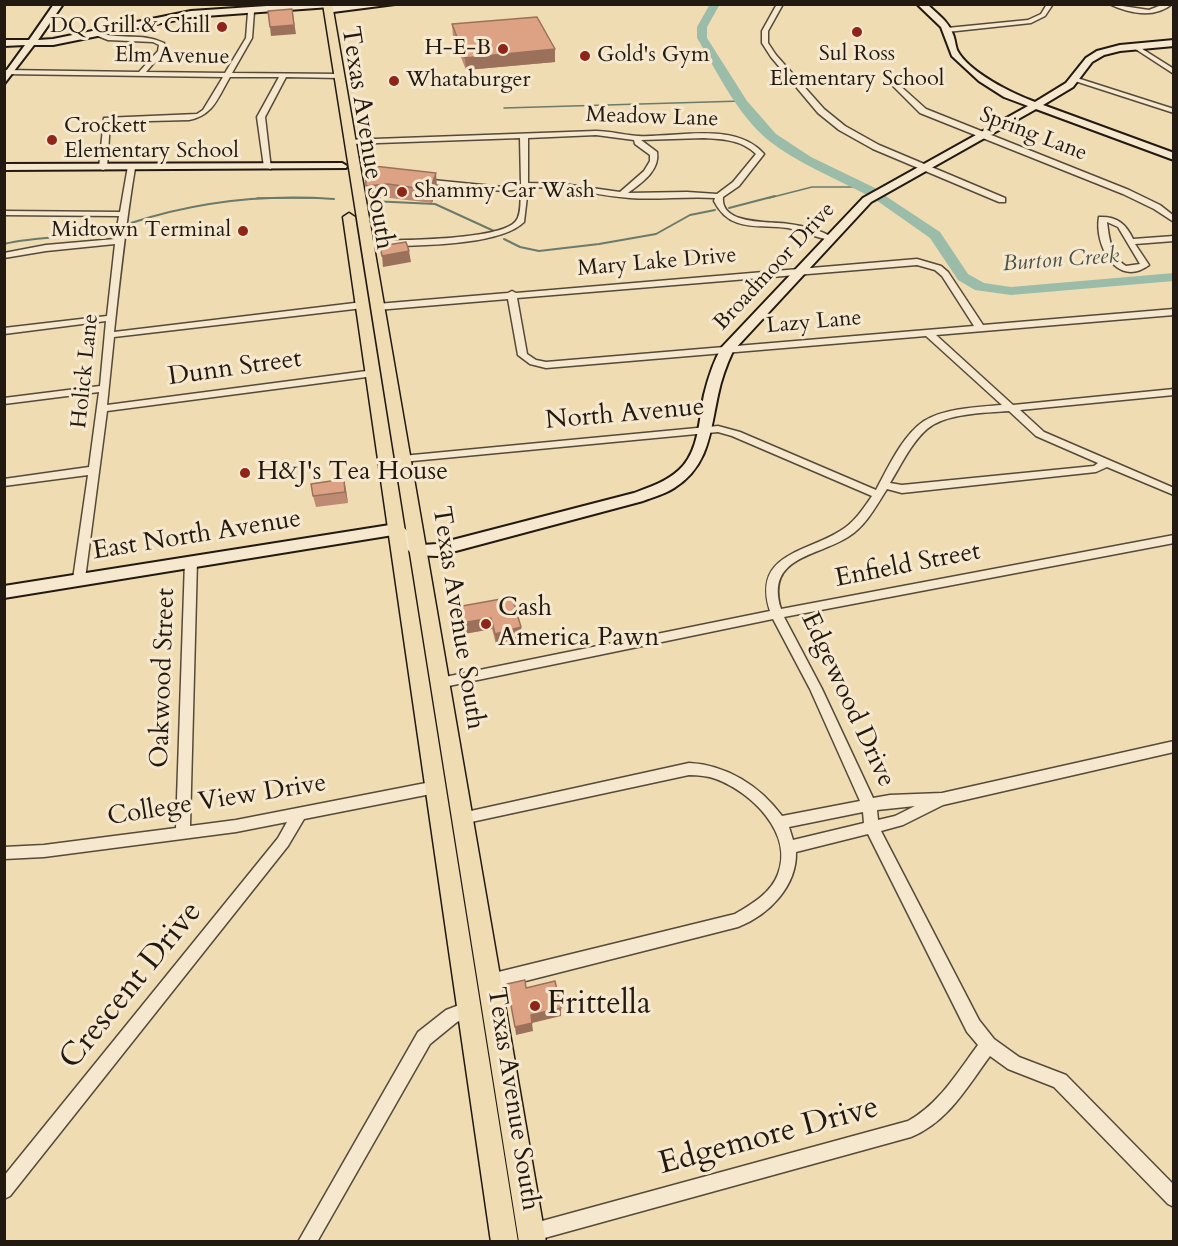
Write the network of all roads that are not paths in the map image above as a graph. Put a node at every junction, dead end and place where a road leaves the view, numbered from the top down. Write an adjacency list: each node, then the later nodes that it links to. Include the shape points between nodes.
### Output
1 (59, 4): 12 (street)
2 (343, 4): 9 (street)
3 (391, 4): 9 (street)
4 (780, 4): 37 (street, via 765,31 765,43 815,104 842,128)
5 (921, 4): 11 (street)
6 (1050, 4): 11 (street, via 1042,15 1029,22)
7 (1112, 4): 8 (street, via 1141,11 1160,10)
8 (1169, 4)
9 (322, 7): 10 (street); 25 (main road, Texas Avenue South)
10 (251, 9): 13 (street, via 180,16); 23 (street, via 249,38)
11 (946, 30): 27 (street, via 955,54 982,79 1007,95)
12 (40, 31): 14 (street, via 48,37); 17 (street)
13 (94, 33): 14 (street); 20 (street, via 104,38 148,39 162,44 161,51)
14 (65, 39): 17 (street)
15 (4, 43): 17 (street)
16 (1173, 43): 18 (street, Broadmoor Drive)
17 (30, 44): 21 (street)
18 (1136, 47): 19 (street); 26 (street, Broadmoor Drive, via 1095,55)
19 (1173, 72)
20 (140, 74): 21 (street, Elm Avenue); 23 (street, Elm Avenue)
21 (6, 75)
22 (885, 75): 29 (street, Spring Lane, via 923,111)
23 (227, 76): 24 (street, Elm Avenue); 38 (street, via 209,107 199,116 107,120)
24 (283, 76): 25 (street, Elm Avenue); 36 (street, via 261,117)
25 (334, 76): 32 (main road, Texas Avenue South); 34 (main road, Texas Avenue South)
26 (1077, 80): 27 (street, Broadmoor Drive); 28 (street)
27 (1035, 105): 29 (street, Broadmoor Drive); 33 (street)
28 (1173, 111)
29 (982, 134): 37 (street, Broadmoor Drive); 48 (street, Spring Lane, via 1126,192)
30 (524, 135): 31 (street, Meadow Lane, via 596,133); 32 (street, Meadow Lane); 42 (street)
31 (637, 138): 43 (street, via 654,154 654,160 644,175); 44 (street, Meadow Lane, via 729,139 756,147 760,157 736,184)
32 (350, 142): 40 (main road, Texas Avenue South)
33 (1173, 157)
34 (342, 166): 36 (street); 40 (street); 57 (main road, Texas Avenue South)
35 (4, 167): 38 (street)
36 (268, 167): 39 (street)
37 (923, 167): 45 (street); 49 (street, Broadmoor Drive, via 867,200)
38 (104, 168): 39 (street)
39 (130, 168): 47 (street, Holick Lane)
40 (360, 174): 53 (main road, Texas Avenue South)
41 (410, 179): 42 (street)
42 (523, 188): 43 (street, via 563,186); 53 (street, via 523,215 520,224 510,231 491,236)
43 (621, 195): 44 (street)
44 (719, 196): 49 (street, via 720,206 730,217 749,223 788,225)
45 (1002, 200)
46 (4, 213): 47 (street)
47 (125, 214): 51 (street, Holick Lane)
48 (1173, 220)
49 (829, 238): 55 (street, Broadmoor Drive)
50 (1173, 238): 52 (street)
51 (119, 241): 54 (street); 59 (street, Holick Lane)
52 (1132, 242): 52 (street, via 1119,225 1102,219 1107,251 1118,265 1143,267 1145,261)
53 (366, 244): 57 (main road, Texas Avenue South)
54 (4, 256)
55 (800, 271): 56 (street, Mary Lake Drive); 60 (street, Mary Lake Drive, via 903,262 928,264 945,274); 64 (street, Broadmoor Drive)
56 (513, 294): 57 (street, Mary Lake Drive); 64 (street, Lazy Lane, via 524,355 539,364 560,366)
57 (370, 306): 63 (street, Mary Lake Drive); 65 (main road, Texas Avenue South); 72 (main road, Texas Avenue South, via 378,355 385,360)
58 (1173, 312): 60 (street, Lazy Lane)
59 (112, 318): 61 (street); 63 (street, Holick Lane)
60 (980, 328): 62 (street, Lazy Lane)
61 (4, 331)
62 (928, 333): 64 (street, Lazy Lane); 69 (street)
63 (110, 335): 66 (street, Holick Lane)
64 (727, 350): 71 (street, Broadmoor Drive, via 718,372)
65 (374, 373): 70 (street, Dunn Street); 78 (main road, Texas Avenue South)
66 (104, 388): 68 (street); 70 (street, Holick Lane)
67 (1173, 392): 69 (street, Edgewood Drive)
68 (4, 401)
69 (1010, 408): 73 (street, via 1040,434); 76 (street, Edgewood Drive, via 951,415 929,422 913,437)
70 (102, 409): 74 (street, Holick Lane)
71 (706, 429): 72 (street, North Avenue); 76 (street, North Avenue, via 736,434); 80 (street, Broadmoor Drive, via 690,468 659,490 437,550)
72 (402, 459): 80 (main road, Texas Avenue South)
73 (1106, 463): 76 (street, North Avenue, via 1096,469); 77 (street)
74 (94, 470): 75 (street); 82 (street, Holick Lane)
75 (4, 483)
76 (880, 490): 84 (street, Edgewood Drive, via 849,531 796,556 776,573 771,587)
77 (1173, 492)
78 (396, 529): 80 (street); 81 (street, East North Avenue); 87 (main road, Texas Avenue South)
79 (1173, 538): 84 (street, Enfield Street)
80 (418, 550): 85 (main road, Texas Avenue South)
81 (191, 561): 82 (street, East North Avenue); 95 (street, Oakwood Street)
82 (79, 579): 83 (street, East North Avenue)
83 (4, 592)
84 (777, 614): 85 (street, Enfield Street); 90 (street, Edgewood Drive)
85 (439, 683): 92 (main road, Texas Avenue South)
86 (1173, 746): 88 (street)
87 (436, 787): 91 (street, College View Drive); 98 (main road, Texas Avenue South)
88 (942, 800): 90 (street); 94 (street, via 911,816)
89 (765, 804): 92 (street, via 721,774 689,769); 93 (street); 96 (street)
90 (869, 805): 93 (street); 94 (street, Edgewood Drive)
91 (300, 813): 95 (street, College View Drive); 102 (street, Crescent Drive, via 283,842)
92 (462, 818): 99 (main road, Texas Avenue South)
93 (807, 818): 96 (street)
94 (872, 827): 96 (street); 101 (street, Edgewood Drive, via 973,1026)
95 (183, 832): 97 (street, College View Drive, via 44,852)
96 (785, 835): 99 (street, via 789,870 783,884 763,904 738,920)
97 (4, 853)
98 (447, 859): 99 (main road, via 460,872 476,975); 100 (main road, Texas Avenue South)
99 (490, 982): 104 (main road, Texas Avenue South)
100 (470, 1009): 105 (street, via 452,1016 424,1038); 106 (main road, Texas Avenue South)
101 (988, 1045): 103 (street, Edgewood Drive, via 1014,1063 1060,1081); 104 (street, Edgemore Drive, via 939,1112 911,1129)
102 (4, 1190)
103 (1173, 1198)
104 (532, 1237)
105 (307, 1242)
106 (505, 1242)

